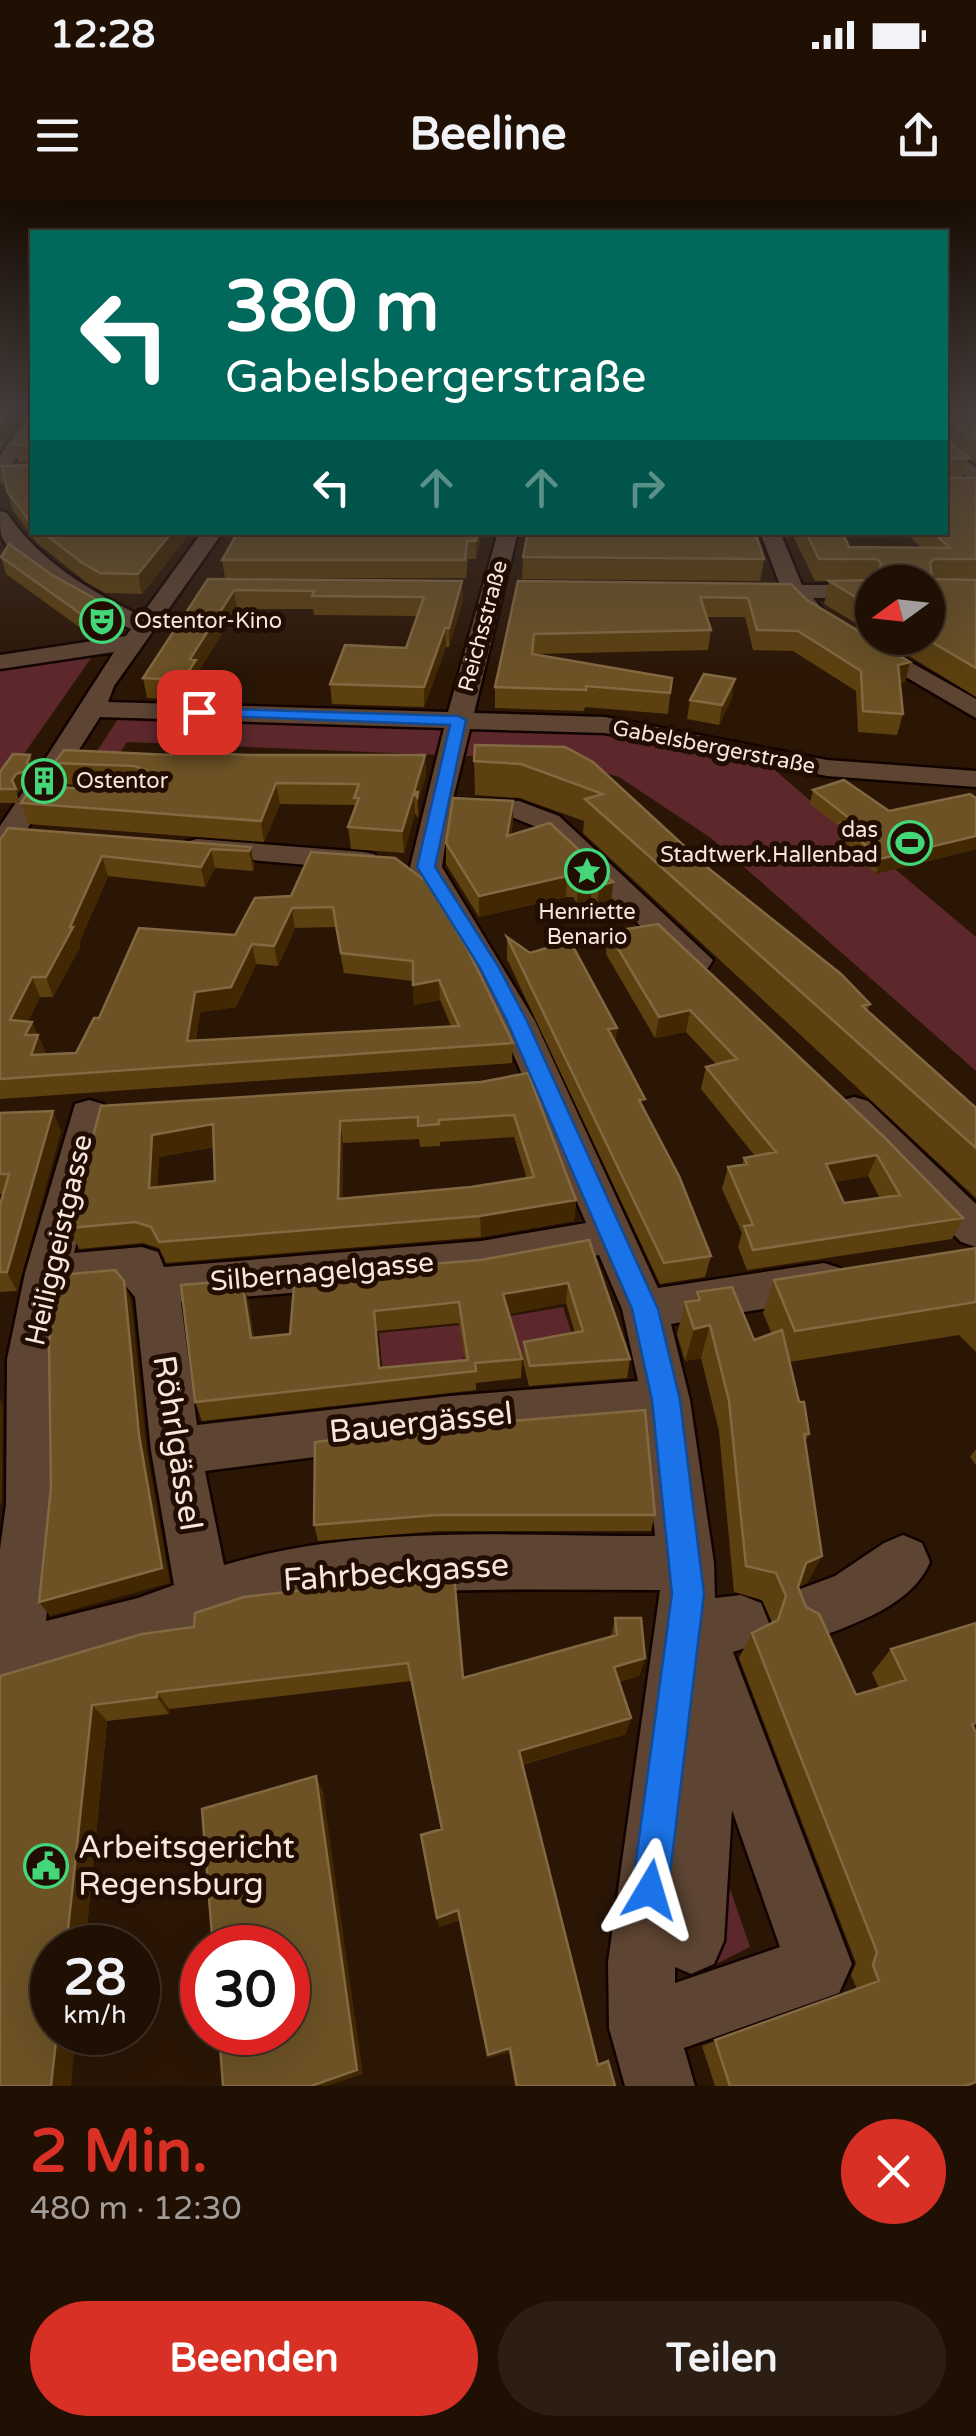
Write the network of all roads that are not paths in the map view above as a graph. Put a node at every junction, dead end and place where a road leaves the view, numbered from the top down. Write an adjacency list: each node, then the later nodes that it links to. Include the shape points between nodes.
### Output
1 (0, 517): 12 (street, via 34,560)
2 (212, 535): 11 (street)
3 (230, 535): 11 (street)
4 (507, 535): 6 (street, Reichsstraße)
5 (771, 535): 9 (street)
6 (481, 590): 7 (street); 17 (street, Reichsstraße)
7 (523, 590)
8 (722, 591): 9 (street)
9 (794, 592): 10 (street); 16 (street, via 820,617)
10 (855, 592)
11 (187, 595): 12 (street); 13 (street); 15 (street, via 121,688)
12 (98, 599): 13 (street)
13 (141, 635): 14 (street); 15 (street)
14 (0, 662)
15 (92, 709): 17 (street, Gabelsbergerstraße); 19 (street)
16 (976, 710)
17 (458, 720): 18 (street, Gabelsbergerstraße, via 625,727 802,764); 21 (street, Reichsstraße)
18 (976, 779)
19 (41, 786): 20 (street); 23 (street)
20 (69, 797)
21 (437, 805): 25 (street, Reichsstraße); 26 (street, via 519,810 549,822)
22 (44, 838): 23 (street)
23 (4, 842)
24 (169, 846): 25 (street)
25 (426, 867): 29 (street, via 488,966 526,1079)
26 (719, 983)
27 (829, 1088): 30 (street)
28 (85, 1114): 31 (street, Heiliggeistgasse)
29 (612, 1236): 33 (street, Silbernagelgasse, via 481,1259); 34 (street)
30 (970, 1249)
31 (48, 1272): 33 (street, via 142,1265 145,1281); 42 (street, Heiliggeistgasse, via 31,1359 32,1504 18,1620)
32 (859, 1275): 34 (street)
33 (156, 1286): 36 (street, Röhrlgässel)
34 (645, 1309): 35 (street)
35 (666, 1400): 36 (street, Bauergässel); 38 (street)
36 (176, 1451): 39 (street, Röhrlgässel)
37 (903, 1562): 40 (street, via 852,1597)
38 (686, 1563): 39 (street, Fahrbeckgasse, via 386,1568 255,1584); 41 (street)
39 (204, 1600): 42 (street, Fahrbeckgasse)
40 (815, 1610)
41 (699, 1638): 43 (street, via 706,1732); 44 (street, via 641,1962); 44 (street, via 819,1964)
42 (0, 1665)
43 (691, 1941)
44 (652, 2057)

